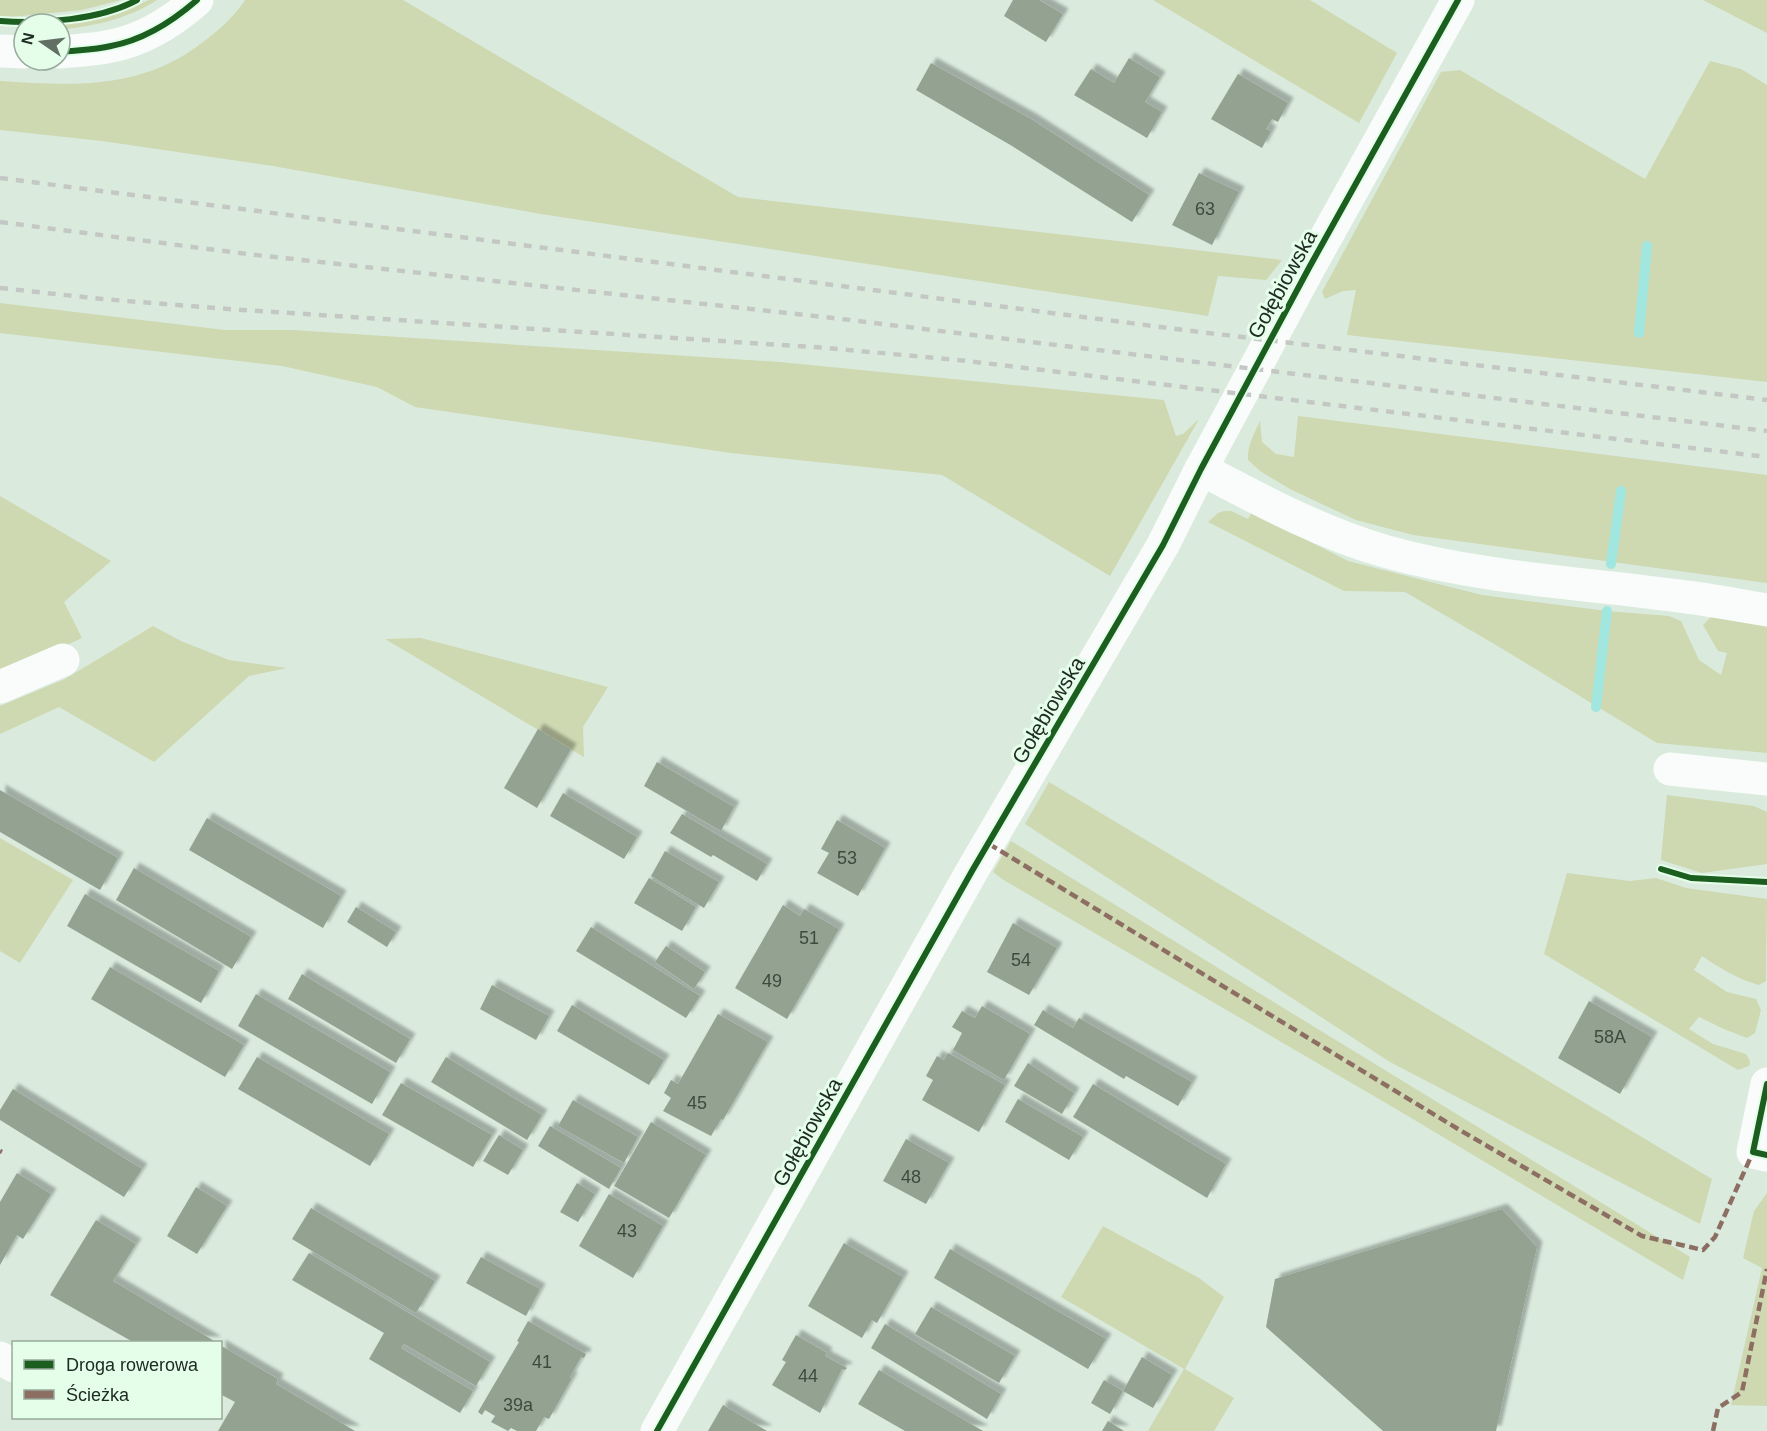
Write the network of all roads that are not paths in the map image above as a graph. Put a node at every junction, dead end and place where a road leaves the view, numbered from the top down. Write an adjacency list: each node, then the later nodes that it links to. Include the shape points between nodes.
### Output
1 (197, 0): 3 (street, via 144,35 112,46)
2 (1458, 0): 4 (street, Gołębiowska)
3 (72, 51)
4 (1201, 469): 5 (street, via 1336,535 1440,566); 12 (street, Gołębiowska, via 1163,545 972,872)
5 (1767, 610)
6 (63, 660): 7 (street)
7 (0, 687)
8 (1670, 769): 9 (street)
9 (1767, 779)
10 (1767, 1084): 11 (street)
11 (1760, 1154)
12 (657, 1431)

